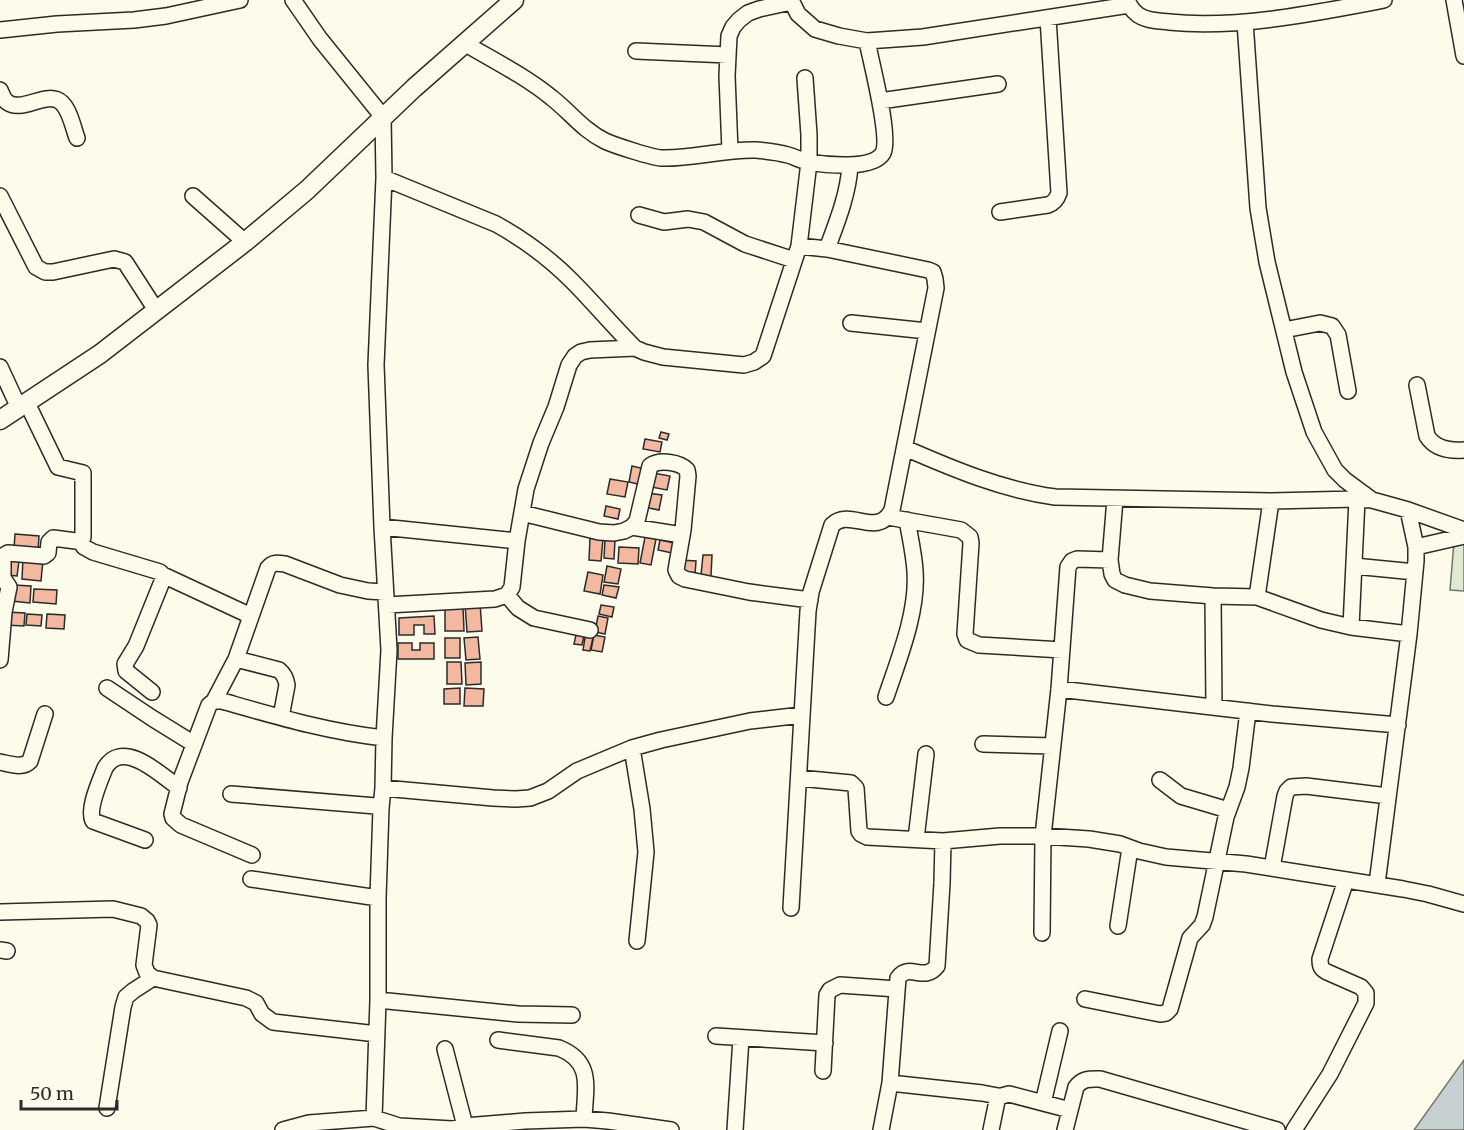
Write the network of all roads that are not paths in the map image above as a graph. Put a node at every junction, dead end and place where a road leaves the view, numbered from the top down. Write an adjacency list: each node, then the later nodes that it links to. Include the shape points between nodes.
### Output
1 (240, 0): 10 (street, via 134,20)
2 (293, 0): 20 (street)
3 (514, 0): 12 (main road)
4 (1384, 0): 9 (street)
5 (1454, 0): 15 (street)
6 (791, 1): 11 (street, via 798,14 815,29); 14 (street, via 748,13 739,20 729,36)
7 (1128, 2): 8 (street); 9 (street, via 1143,18 1158,21)
8 (1048, 18): 11 (street, via 923,37); 28 (street, via 1059,193 1048,205)
9 (1245, 22): 35 (street, via 1258,208)
10 (0, 30)
11 (867, 41): 19 (street)
12 (464, 43): 20 (main road); 22 (street, via 553,98 605,141 659,158)
13 (636, 51): 14 (street)
14 (728, 55): 22 (street)
15 (1464, 56)
16 (805, 78): 23 (street)
17 (998, 84): 19 (street)
18 (1, 93): 21 (street, via 11,104 57,100 66,108)
19 (880, 101): 24 (street, via 884,151 875,160)
20 (383, 117): 25 (street); 30 (main road, via 307,190)
21 (77, 138)
22 (730, 151): 23 (street, via 769,151)
23 (809, 162): 24 (street); 32 (street)
24 (850, 165): 31 (street, via 849,181)
25 (384, 178): 37 (street, via 513,233 571,279); 52 (street, via 376,365)
26 (0, 196): 33 (street, via 36,267 53,272 105,260 125,262)
27 (193, 196): 30 (street)
28 (1000, 212)
29 (639, 215): 32 (street, via 664,222 704,222 745,244)
30 (245, 242): 33 (main road)
31 (827, 249): 32 (street); 36 (street, via 933,273 936,288)
32 (797, 253): 37 (street, via 763,356 754,362 744,365 663,357)
33 (156, 310): 41 (main road, via 100,354)
34 (851, 323): 36 (street)
35 (1284, 330): 40 (street, via 1320,323 1332,326 1338,335); 46 (street, via 1314,432 1335,470)
36 (927, 331): 43 (street)
37 (635, 348): 49 (street, via 581,352 569,364 526,489)
38 (0, 368): 41 (street)
39 (1417, 385): 44 (street, via 1432,444)
40 (1348, 391)
41 (23, 405): 42 (main road); 57 (street, via 58,468 83,473 83,537)
42 (0, 420)
43 (905, 448): 45 (street, via 947,466 1036,494); 50 (street)
44 (1464, 450)
45 (1115, 499): 47 (street); 60 (street)
46 (1365, 500): 47 (street); 48 (street); 61 (street)
47 (1271, 501): 66 (street)
48 (1408, 510): 54 (street); 59 (street)
49 (522, 513): 53 (street, via 599,532 614,533); 58 (street)
50 (888, 517): 51 (street); 68 (street, via 877,523 835,521)
51 (907, 520): 73 (street, via 961,530 970,537 965,634 970,643); 79 (street, via 914,592 904,643)
52 (382, 527): 58 (street); 67 (street)
53 (632, 527): 55 (street); 55 (street, via 637,521 650,466 660,462 687,470)
54 (1464, 530)
55 (682, 535): 68 (street, via 676,570 682,578)
56 (1464, 536): 59 (street)
57 (79, 540): 63 (street, via 93,552); 75 (street, via 53,538 44,556 3,556 3,578 9,587)
58 (517, 541): 64 (street, via 512,587)
59 (1416, 547): 62 (street)
60 (1110, 560): 65 (street, via 1115,580 1125,585); 73 (street, via 1077,559 1069,564)
61 (1354, 566): 62 (street); 70 (street)
62 (1414, 572): 72 (street)
63 (163, 575): 69 (street); 78 (street, via 125,667)
64 (507, 596): 67 (street); 71 (street, via 534,618)
65 (1213, 596): 66 (street); 81 (street)
66 (1257, 597): 70 (street)
67 (386, 599): 69 (street, via 276,563 268,568); 87 (street, via 389,650)
68 (810, 600): 84 (street)
69 (251, 616): 74 (street)
70 (1351, 627): 72 (street)
71 (590, 630)
72 (1409, 634): 86 (street)
73 (1062, 650): 77 (street)
74 (236, 659): 80 (street); 85 (street, via 282,672 286,685)
75 (0, 660)
76 (107, 688): 88 (street)
77 (1059, 689): 81 (street); 90 (street)
78 (152, 692)
79 (886, 696)
80 (214, 701): 85 (street); 88 (street, via 206,710)
81 (1214, 707): 82 (street)
82 (1248, 711): 86 (street); 101 (street, via 1241,768)
83 (45, 714): 93 (street, via 28,764)
84 (802, 715): 91 (street, via 750,721); 94 (street)
85 (281, 717): 87 (street, via 324,729)
86 (1398, 725): 99 (street)
87 (384, 738): 97 (street)
88 (194, 744): 96 (street)
89 (983, 744): 90 (street)
90 (1053, 746): 102 (street)
91 (632, 748): 97 (street, via 577,771 530,798); 119 (street, via 646,852)
92 (926, 754): 103 (street)
93 (0, 762)
94 (799, 778): 103 (street, via 854,785 859,831 863,836); 115 (street)
95 (1160, 780): 101 (street, via 1181,796)
96 (179, 788): 104 (street, via 136,759 124,757 108,762 91,818); 107 (street, via 172,814 176,822)
97 (383, 788): 100 (street)
98 (231, 794): 100 (street)
99 (1388, 796): 109 (street, via 1306,786 1287,791); 112 (street)
100 (381, 808): 113 (street)
101 (1228, 810): 108 (street)
102 (1043, 836): 105 (street); 106 (street, via 1089,839); 118 (street)
103 (916, 839): 105 (street)
104 (145, 840)
105 (944, 841): 121 (street, via 937,966 924,974 903,972)
106 (1130, 848): 108 (street, via 1166,857); 117 (street)
107 (252, 855)
108 (1216, 862): 109 (street); 122 (street, via 1205,918 1191,938 1170,1009 1160,1014)
109 (1272, 868): 111 (street)
110 (251, 879): 113 (street)
111 (1346, 880): 112 (street); 150 (street, via 1320,964 1327,972 1361,987 1366,1003 1330,1074)
112 (1377, 885): 114 (street)
113 (378, 898): 123 (street)
114 (1464, 904)
115 (792, 908)
116 (0, 912): 120 (street, via 113,909 141,916 149,925 144,965)
117 (1118, 926)
118 (1042, 933)
119 (637, 941)
120 (153, 978): 126 (street, via 246,998 273,1022); 136 (street, via 126,997)
121 (897, 989): 130 (street, via 840,986 830,990); 133 (street)
122 (1085, 999)
123 (378, 1000): 124 (street, via 518,1014); 126 (street)
124 (572, 1015)
125 (1060, 1031): 135 (street)
126 (377, 1034): 138 (street)
127 (716, 1036): 128 (street)
128 (741, 1038): 130 (street); 145 (street)
129 (498, 1040): 139 (street, via 559,1048 575,1057 586,1077)
130 (825, 1043): 132 (street)
131 (445, 1049): 142 (street)
132 (823, 1071)
133 (890, 1083): 134 (street); 146 (street)
134 (998, 1096): 135 (street, via 1009,1094); 147 (street)
135 (1043, 1103): 137 (street)
136 (107, 1108)
137 (1070, 1110): 148 (street); 149 (street, via 1080,1081 1100,1079)
138 (374, 1118): 141 (street); 143 (street, via 309,1123)
139 (584, 1119): 140 (street); 142 (street)
140 (607, 1126): 144 (street)
141 (398, 1128): 142 (street)
142 (457, 1128)
143 (283, 1130)
144 (671, 1130)
145 (735, 1130)
146 (881, 1130)
147 (991, 1130)
148 (1065, 1130)
149 (1277, 1130)
150 (1294, 1130)

